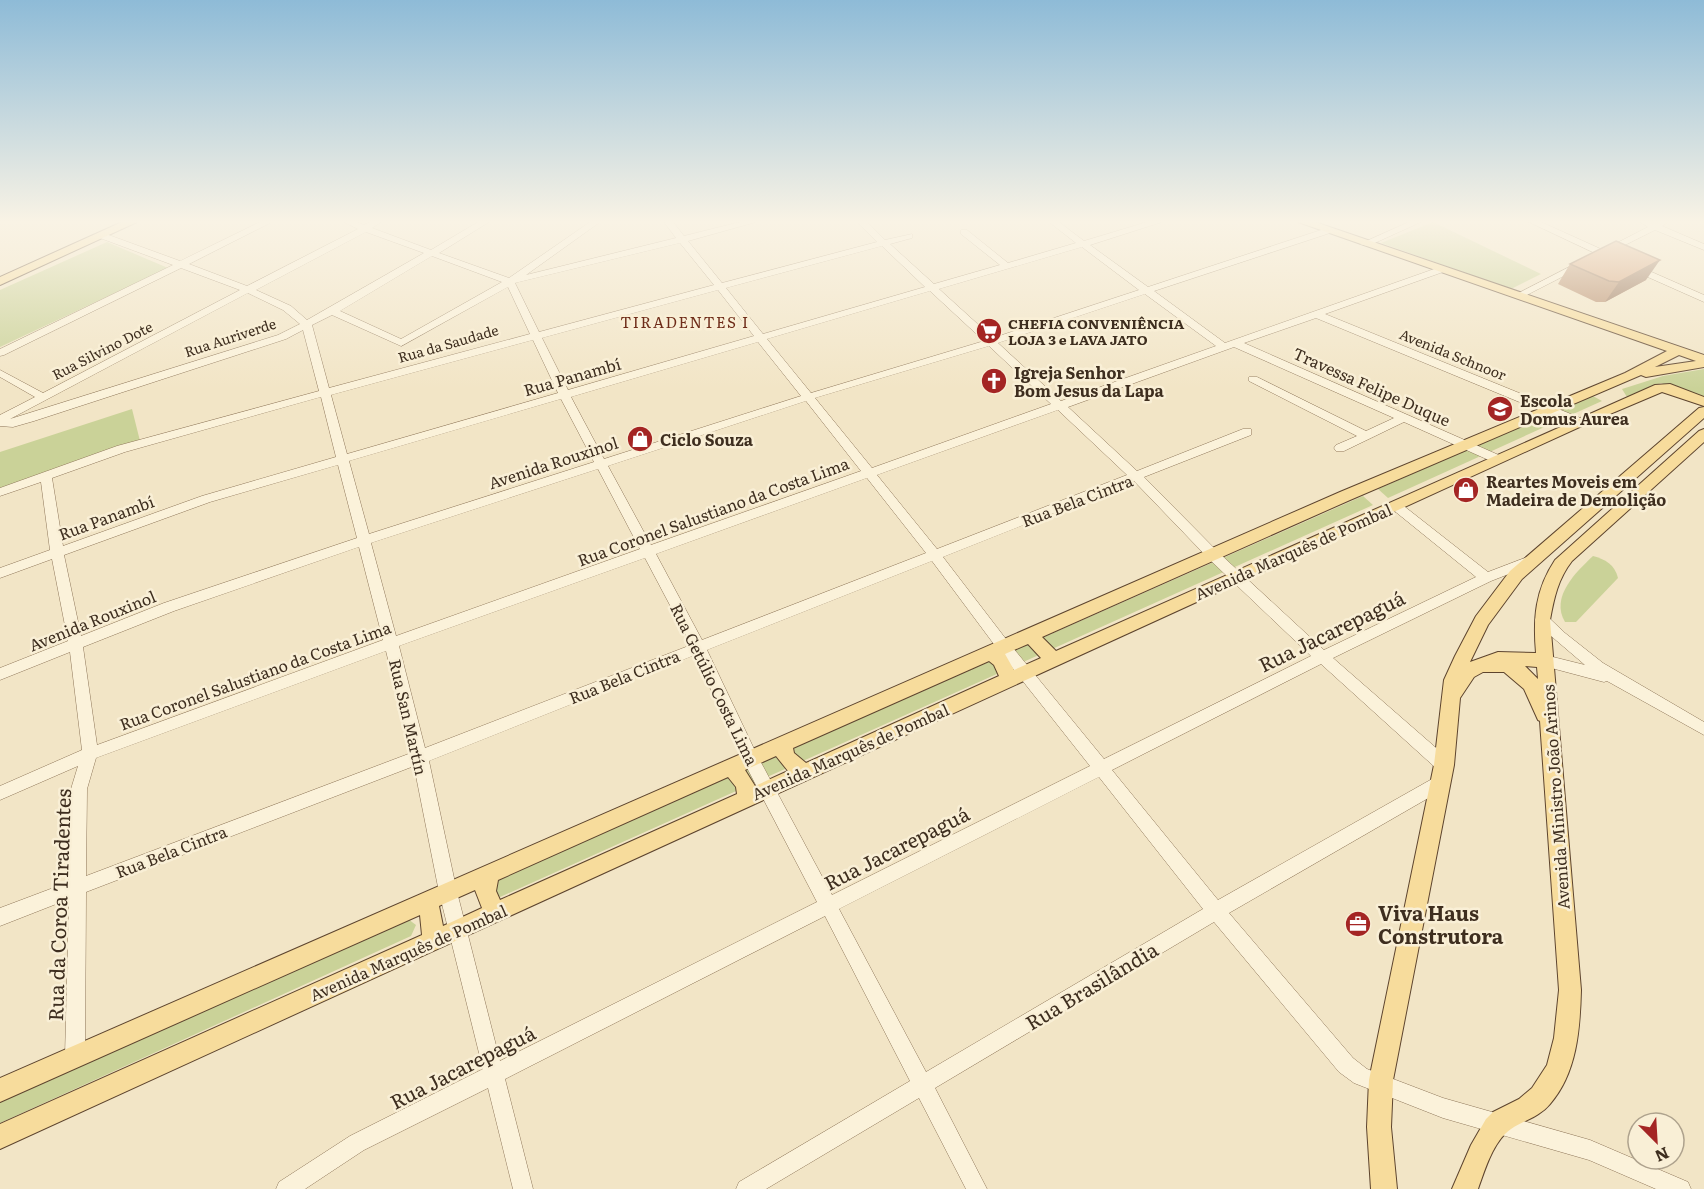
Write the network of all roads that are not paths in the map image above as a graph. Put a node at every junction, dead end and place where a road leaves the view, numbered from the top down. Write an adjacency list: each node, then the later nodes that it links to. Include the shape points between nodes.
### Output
1 (156, 277): 33 (street)
2 (214, 277): 22 (street)
3 (274, 277): 22 (street, Rua Silvino Dote)
4 (390, 277): 25 (street, Rua Auriverde)
5 (498, 277): 18 (street)
6 (516, 277): 18 (street)
7 (528, 277): 18 (street)
8 (712, 277): 19 (street)
9 (747, 277): 19 (street, Rua da Saudade)
10 (920, 277): 20 (street)
11 (972, 277): 20 (street, Rua Panambí)
12 (1129, 277): 21 (street, Travessa Felipe Duque)
13 (1184, 277): 21 (street, Avenida Rouxinol)
14 (1419, 277): 26 (street, Rua Coronel Salustiano da Costa Lima)
15 (1462, 277): 23 (main road)
16 (1555, 277): 23 (street)
17 (1655, 277): 24 (street)
18 (510, 282): 25 (street, via 401,343); 28 (street, Rua Getúlio Costa Lima)
19 (718, 285): 28 (street, Rua da Saudade); 29 (street)
20 (932, 289): 29 (street, Rua Panambí); 30 (street)
21 (1146, 290): 30 (street, Avenida Rouxinol); 31 (street, Travessa Felipe Duque)
22 (249, 291): 27 (street, via 287,308); 42 (street, Rua Silvino Dote)
23 (1518, 296): 32 (main road)
24 (1704, 299)
25 (332, 311): 27 (street, Rua Auriverde)
26 (1316, 314): 31 (street, Rua Coronel Salustiano da Costa Lima); 46 (street, Avenida Schnoor)
27 (307, 325): 39 (street, Rua San Martín); 49 (street, Rua Auriverde, via 282,337 30,418 13,423)
28 (534, 335): 39 (street, Rua da Saudade); 40 (street, Rua Getúlio Costa Lima)
29 (760, 337): 40 (street, Rua Panambí); 41 (street)
30 (991, 342): 41 (street, Avenida Rouxinol); 45 (street)
31 (1229, 345): 45 (street, Rua Coronel Salustiano da Costa Lima); 48 (street, Travessa Felipe Duque)
32 (1677, 350): 34 (main road); 36 (main road, Avenida Marquês de Pombal)
33 (0, 353)
34 (1704, 361): 36 (main road)
35 (0, 373): 42 (street)
36 (1630, 376): 38 (main road, Avenida Marquês de Pombal)
37 (1253, 379): 53 (street)
38 (1612, 383): 44 (main road, via 1621,393); 46 (main road, Avenida Marquês de Pombal)
39 (324, 394): 57 (street, Rua San Martín); 60 (street, Rua da Saudade, via 121,449)
40 (565, 396): 57 (street, Rua Panambí); 58 (street, Rua Getúlio Costa Lima)
41 (808, 397): 58 (street, Avenida Rouxinol); 59 (street)
42 (42, 398): 49 (street, Rua Silvino Dote)
43 (1704, 402): 44 (main road, Avenida Marquês de Pombal, via 1665,388)
44 (1622, 404): 50 (main road, Avenida Marquês de Pombal)
45 (1059, 405): 59 (street, Rua Coronel Salustiano da Costa Lima); 61 (street)
46 (1546, 409): 50 (street, Avenida Schnoor); 54 (main road, Avenida Marquês de Pombal)
47 (1704, 411): 70 (main road)
48 (1404, 418): 53 (street); 54 (street, Travessa Felipe Duque)
49 (0, 421)
50 (1579, 422): 56 (main road, Avenida Marquês de Pombal)
51 (1247, 432): 61 (street, Rua Bela Cintra)
52 (1704, 434): 75 (main road, Avenida Ministro João Arinos, via 1554,570)
53 (1365, 435): 55 (street)
54 (1466, 446): 56 (street, Travessa Felipe Duque); 65 (main road, Avenida Marquês de Pombal)
55 (1340, 448)
56 (1497, 459): 63 (main road, Avenida Marquês de Pombal)
57 (344, 460): 64 (street, Rua San Martín); 67 (street, Rua Panambí, via 206,500)
58 (601, 463): 64 (street, Avenida Rouxinol); 66 (street, Rua Getúlio Costa Lima)
59 (869, 473): 66 (street, Rua Coronel Salustiano da Costa Lima); 68 (street)
60 (46, 476): 62 (street, Rua da Saudade); 67 (street)
61 (1137, 477): 68 (street, Rua Bela Cintra); 69 (street)
62 (0, 492)
63 (1396, 506): 71 (main road, Avenida Marquês de Pombal); 73 (street)
64 (365, 540): 77 (street, Rua San Martín); 78 (street, Avenida Rouxinol, via 169,607)
65 (1237, 544): 69 (main road, Avenida Marquês de Pombal); 71 (main road)
66 (648, 551): 77 (street, Rua Coronel Salustiano da Costa Lima); 79 (street, Rua Getúlio Costa Lima)
67 (57, 552): 72 (street, Rua Panambí); 78 (street)
68 (935, 555): 79 (street, Rua Bela Cintra); 80 (street)
69 (1206, 558): 74 (main road, via 1215,572); 76 (main road, Avenida Marquês de Pombal)
70 (1534, 559): 73 (street, Rua Jacarepaguá); 88 (main road, via 1516,575 1482,621 1453,680)
71 (1259, 565): 74 (main road, Avenida Marquês de Pombal)
72 (0, 573)
73 (1486, 578): 81 (street, Rua Jacarepaguá)
74 (1228, 579): 81 (street); 82 (main road, Avenida Marquês de Pombal)
75 (1542, 620): 84 (main road, Avenida Ministro João Arinos); 87 (street, via 1559,638)
76 (1032, 635): 80 (main road, Avenida Marquês de Pombal); 82 (main road, via 1036,645)
77 (391, 643): 92 (street, Rua Coronel Salustiano da Costa Lima); 93 (street, Rua San Martín)
78 (76, 644): 85 (street, Avenida Rouxinol); 92 (street)
79 (699, 647): 93 (street, Rua Bela Cintra); 94 (street, Rua Getúlio Costa Lima)
80 (997, 650): 86 (main road); 91 (main road, Avenida Marquês de Pombal)
81 (1322, 657): 96 (street, Rua Jacarepaguá); 98 (street)
82 (1053, 658): 86 (main road, Avenida Marquês de Pombal)
83 (1489, 661): 84 (main road); 88 (main road, via 1459,683); 90 (main road, via 1527,678)
84 (1545, 661): 87 (street); 90 (main road, Avenida Ministro João Arinos)
85 (0, 674)
86 (1016, 675): 96 (street); 97 (main road, Avenida Marquês de Pombal)
87 (1612, 678): 89 (street)
88 (1448, 713): 98 (main road)
89 (1704, 729)
90 (1550, 733): 117 (main road, Avenida Ministro João Arinos, via 1570,990 1567,1043 1551,1083 1529,1108)
91 (783, 744): 94 (main road, Avenida Marquês de Pombal); 97 (main road, via 786,757)
92 (90, 754): 100 (street, Rua Coronel Salustiano da Costa Lima); 103 (street, Rua da Coroa Tiradentes, via 79,789)
93 (420, 757): 103 (street, Rua Bela Cintra); 104 (street, Rua San Martín)
94 (751, 759): 95 (main road, Avenida Marquês de Pombal); 99 (street, Rua Getúlio Costa Lima)
95 (732, 767): 101 (main road, via 745,784); 102 (main road, Avenida Marquês de Pombal)
96 (1101, 768): 106 (street, Rua Jacarepaguá); 108 (street)
97 (802, 772): 99 (main road, Avenida Marquês de Pombal)
98 (1441, 774): 108 (street, Rua Brasilândia); 114 (main road)
99 (766, 789): 101 (main road, Avenida Marquês de Pombal); 106 (street, Rua Getúlio Costa Lima)
100 (0, 792)
101 (747, 798): 107 (main road, Avenida Marquês de Pombal)
102 (488, 875): 104 (main road, Avenida Marquês de Pombal); 107 (main road, via 485,892)
103 (79, 886): 109 (street, Rua Bela Cintra); 112 (street, Rua da Coroa Tiradentes)
104 (448, 892): 105 (main road, Avenida Marquês de Pombal); 110 (street, Rua San Martín)
105 (424, 903): 111 (main road, via 432,915); 112 (main road, Avenida Marquês de Pombal)
106 (828, 905): 113 (street, Rua Jacarepaguá); 115 (street, Rua Getúlio Costa Lima)
107 (495, 912): 110 (main road, Avenida Marquês de Pombal)
108 (1216, 912): 114 (street, via 1346,1065 1361,1077); 115 (street, Rua Brasilândia)
109 (0, 917)
110 (457, 929): 111 (main road, Avenida Marquês de Pombal); 113 (street, Rua San Martín)
111 (433, 940): 118 (main road, Avenida Marquês de Pombal)
112 (75, 1057): 116 (main road, Avenida Marquês de Pombal)
113 (494, 1074): 119 (street, Rua Jacarepaguá, via 357,1143); 120 (street, Rua San Martín)
114 (1380, 1084): 117 (street); 123 (main road, via 1378,1127)
115 (922, 1085): 121 (street, Rua Brasilândia); 122 (street, Rua Getúlio Costa Lima)
116 (0, 1090)
117 (1498, 1124): 124 (main road); 125 (street, via 1590,1150)
118 (0, 1137)
119 (285, 1189)
120 (523, 1189)
121 (746, 1189)
122 (977, 1189)
123 (1384, 1189)
124 (1465, 1189)
125 (1681, 1189)

